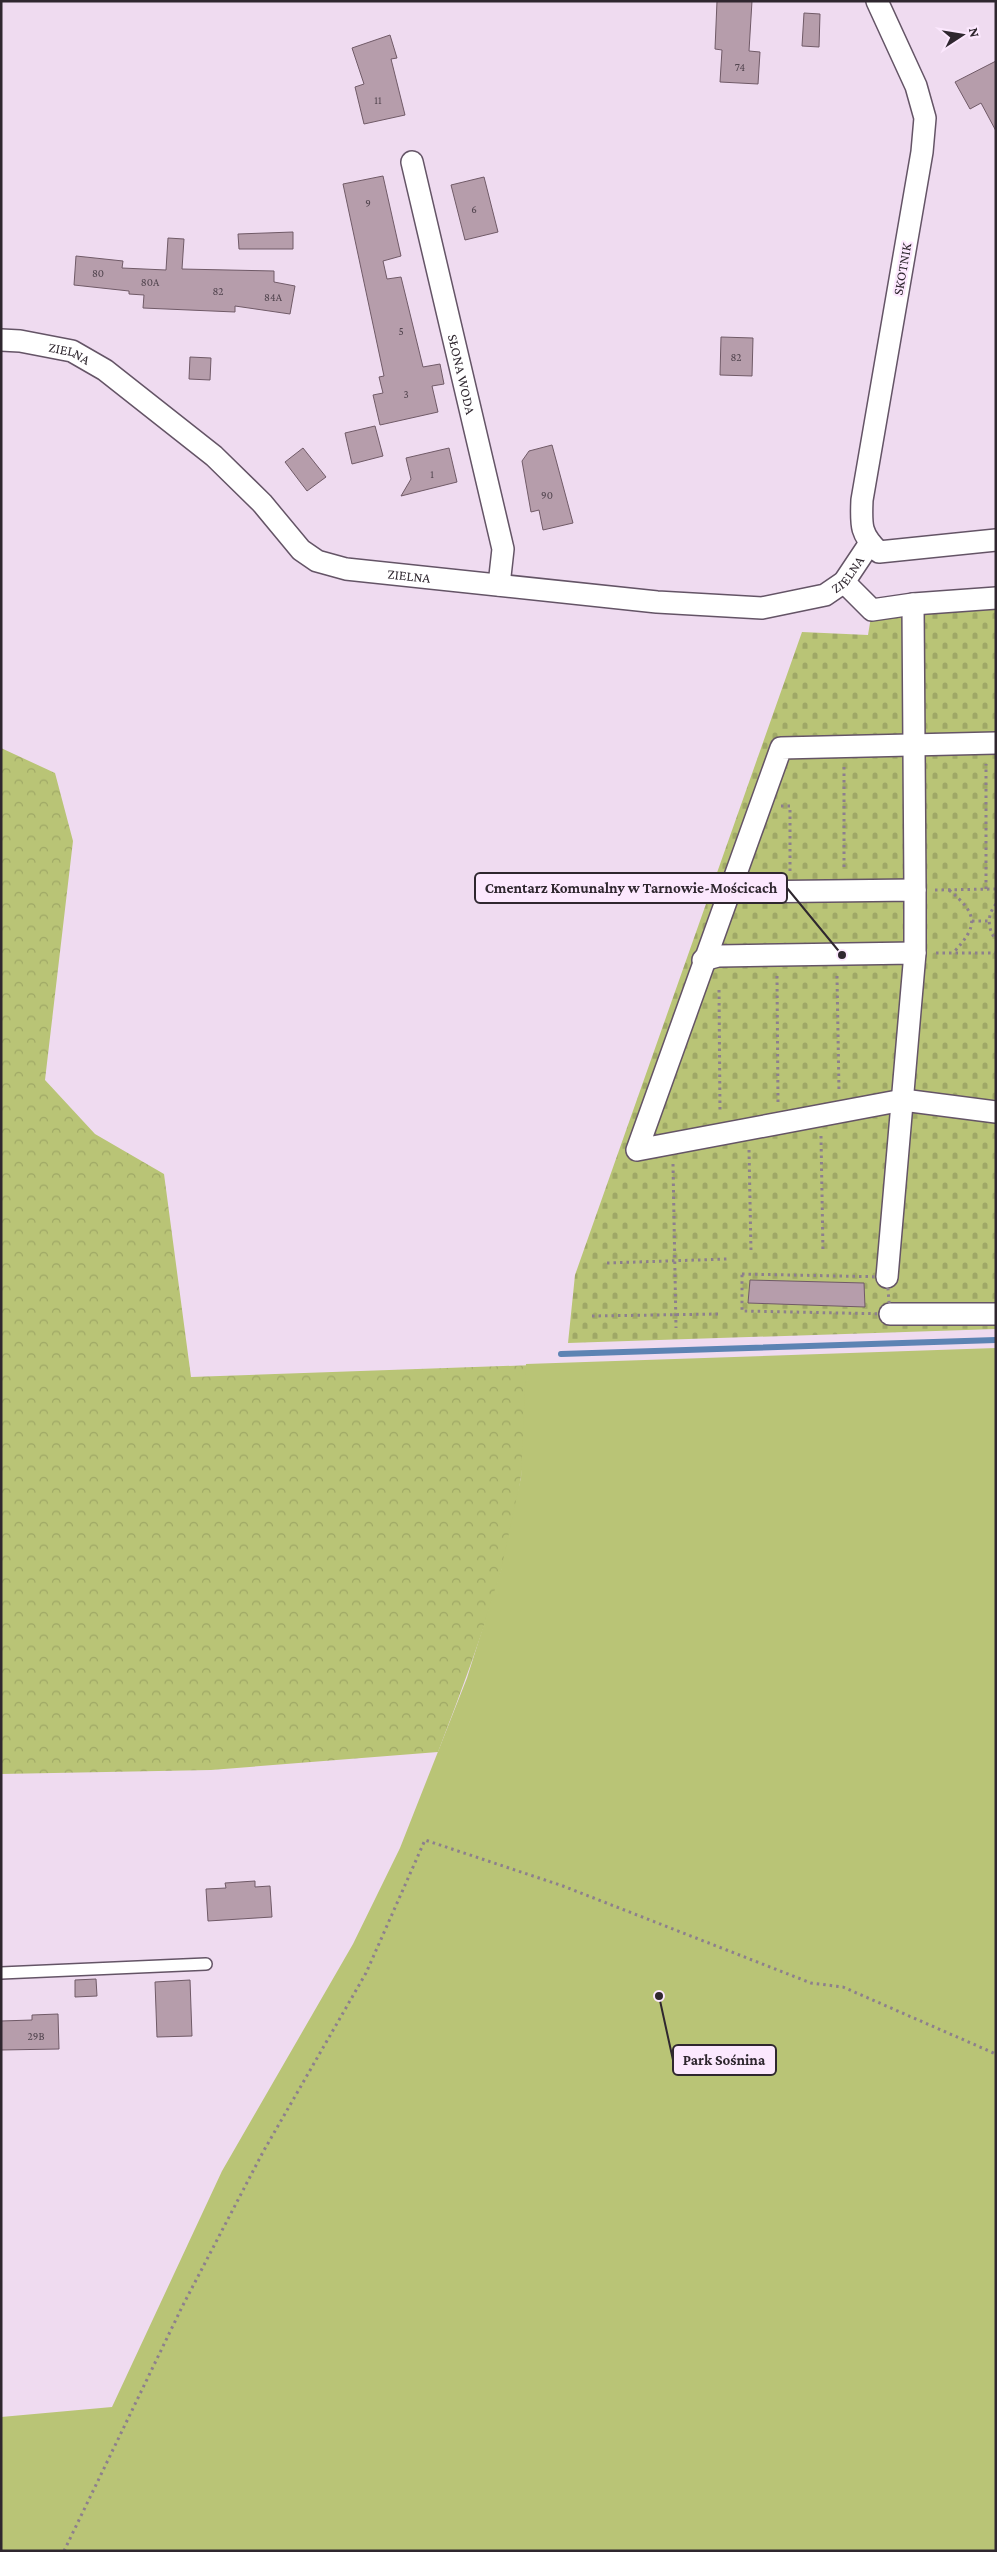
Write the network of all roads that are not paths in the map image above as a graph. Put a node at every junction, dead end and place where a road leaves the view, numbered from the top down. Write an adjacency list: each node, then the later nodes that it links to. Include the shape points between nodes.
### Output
1 (877, 1): 5 (street, SKOTNIK, via 916,86 925,118 922,152 862,500 861,528)
2 (412, 162): 7 (street, SŁONA WODA, via 503,549)
3 (1, 340): 7 (street, ZIELNA, via 72,351 105,370 214,456 262,503 301,550 317,561 346,569)
4 (996, 540): 5 (street, via 879,552)
5 (870, 543): 6 (street, ZIELNA)
6 (844, 582): 7 (street, ZIELNA, via 825,595 762,608 657,602); 9 (street, via 872,610)
7 (500, 585)
8 (996, 598): 9 (street)
9 (914, 604): 10 (street)
10 (913, 744): 11 (street); 12 (street); 13 (street, via 781,748)
11 (991, 744)
12 (915, 890): 13 (street); 14 (street)
13 (728, 892): 15 (street)
14 (915, 953): 15 (street); 16 (street)
15 (711, 958): 16 (street, via 637,1150)
16 (903, 1100): 17 (street); 18 (street)
17 (996, 1112)
18 (887, 1277)
19 (890, 1314): 20 (street)
20 (996, 1314)
21 (206, 1964): 22 (lane)
22 (1, 1973)

